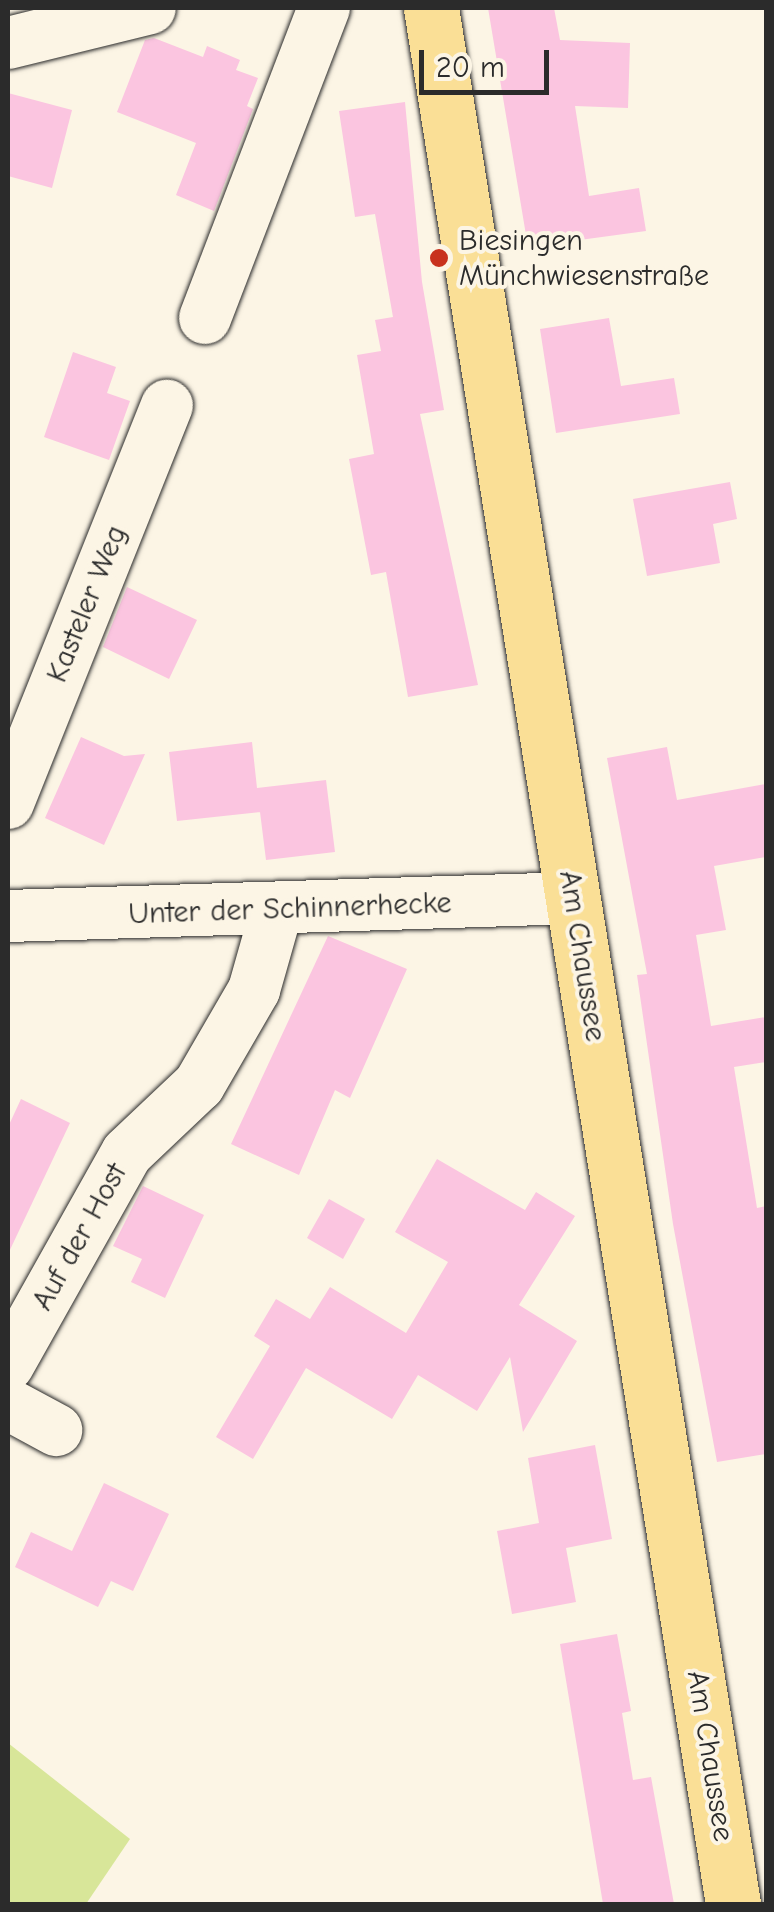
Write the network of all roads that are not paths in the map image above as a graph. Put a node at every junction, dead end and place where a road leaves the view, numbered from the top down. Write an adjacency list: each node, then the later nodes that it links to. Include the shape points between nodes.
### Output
1 (150, 8): 4 (street)
2 (324, 8): 5 (street)
3 (431, 8): 8 (main road, Am Chaussee)
4 (8, 43)
5 (205, 318)
6 (167, 406): 7 (street, Kasteler Weg)
7 (8, 803)
8 (573, 898): 9 (street, Unter der Schinnerhecke); 14 (main road, Am Chaussee)
9 (276, 912): 10 (street, Unter der Schinnerhecke); 11 (street, Auf der Host, via 254,990 200,1084 127,1153)
10 (8, 916)
11 (8, 1364)
12 (8, 1404): 13 (street)
13 (56, 1430)
14 (733, 1904)

